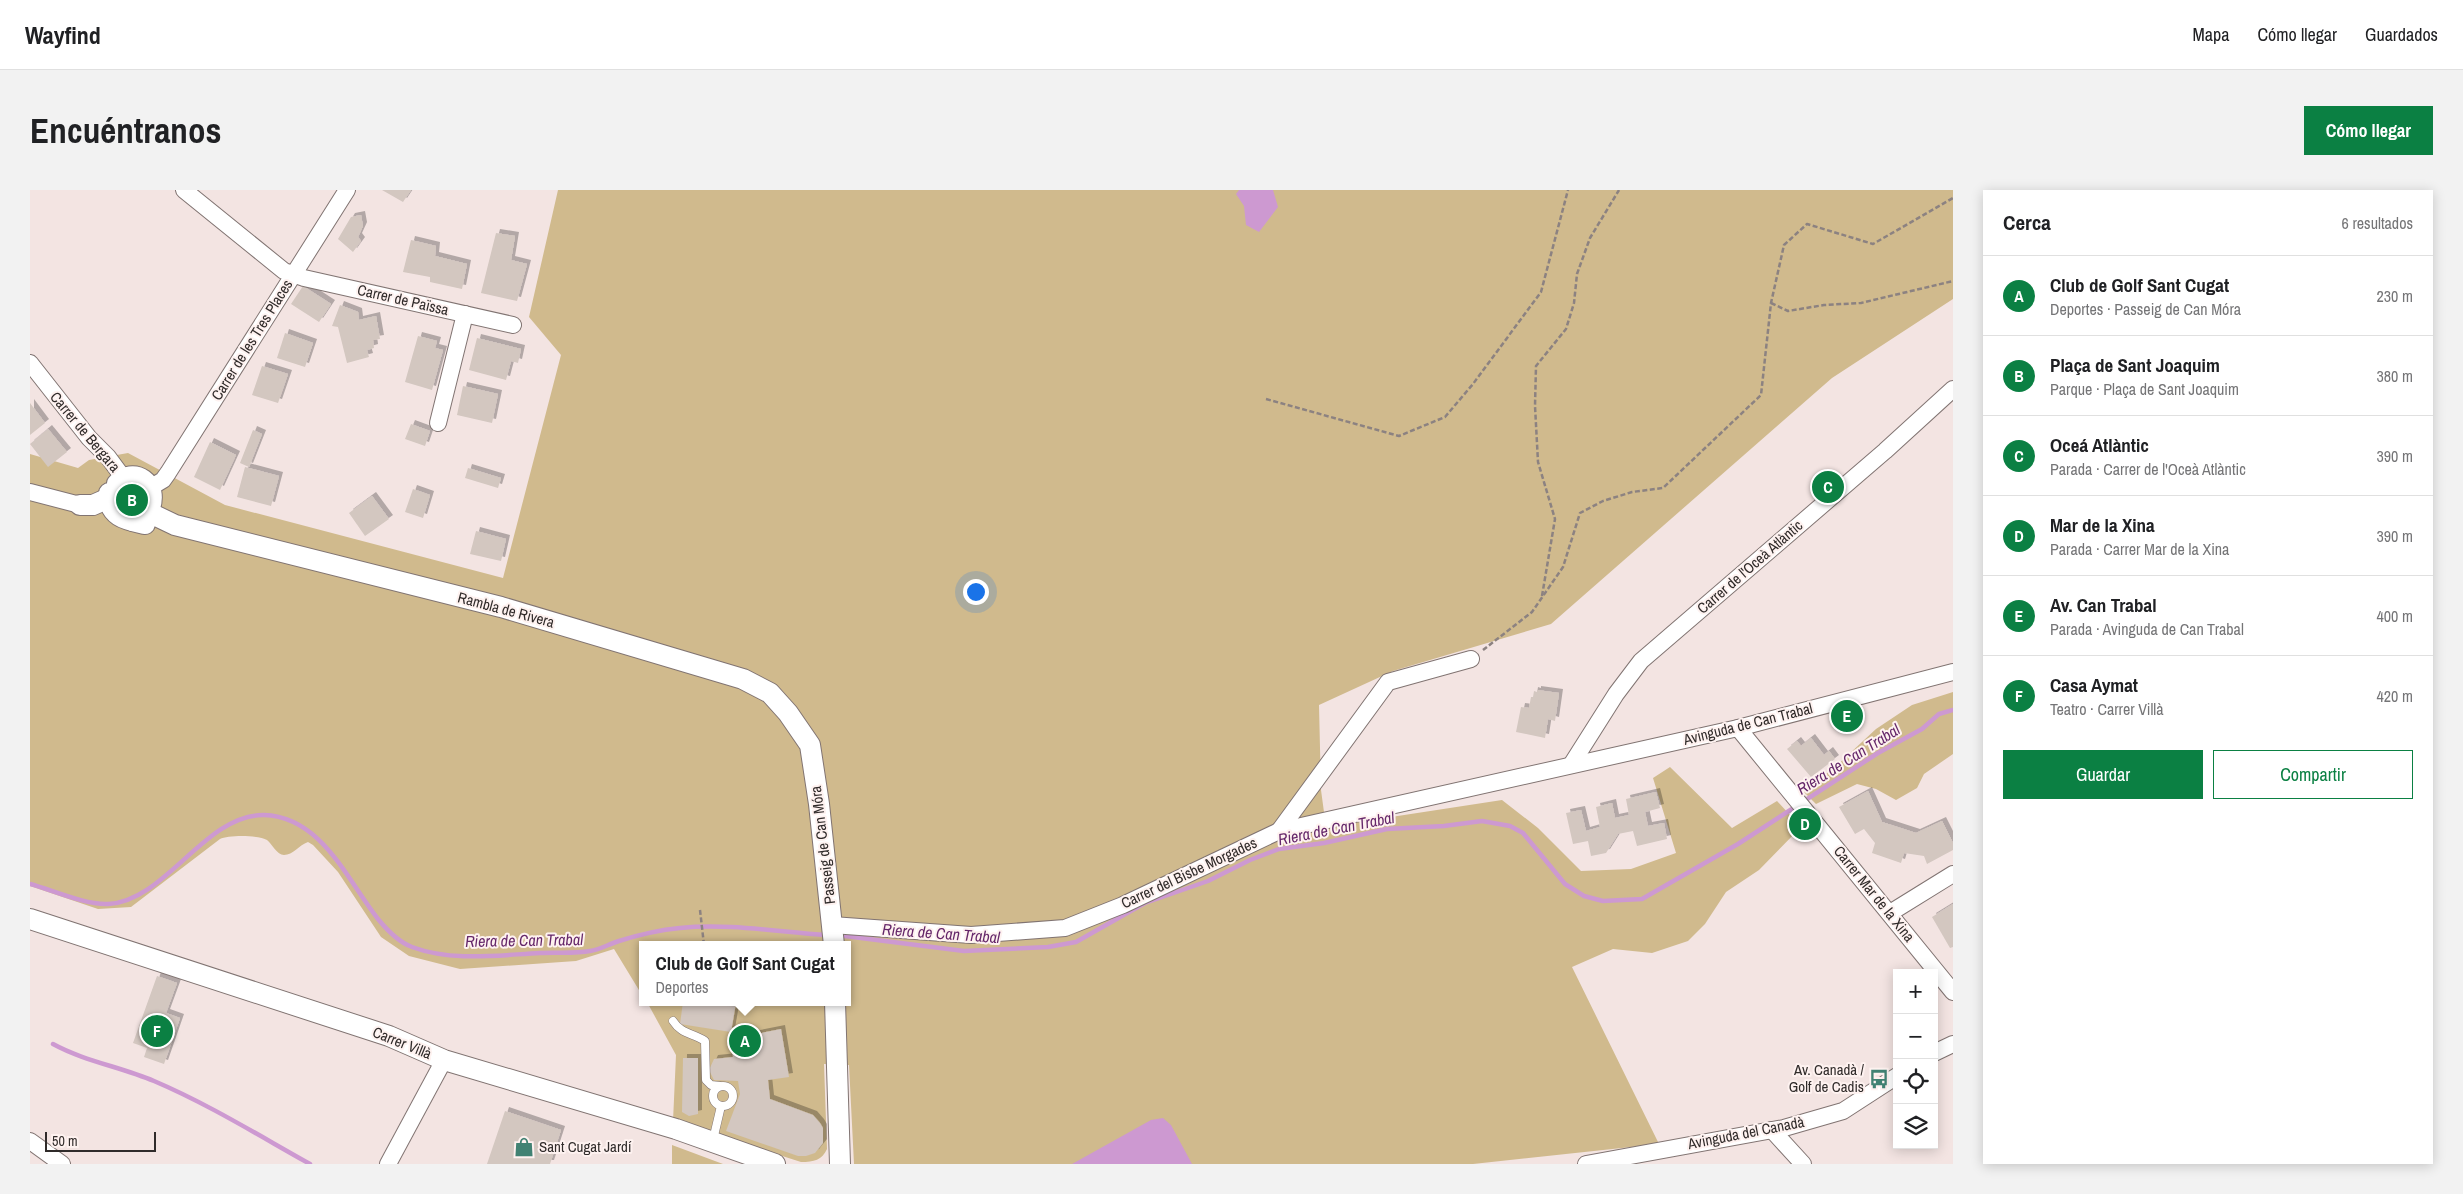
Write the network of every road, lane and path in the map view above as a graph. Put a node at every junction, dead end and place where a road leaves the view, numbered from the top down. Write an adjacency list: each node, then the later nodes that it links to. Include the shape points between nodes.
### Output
1 (184, 190): 6 (street, Carrer de Païssa, via 284,270)
2 (348, 190): 6 (street, Carrer de les Tres Places)
3 (1568, 190): 13 (path, via 1541,292 1473,384 1445,416 1399,436)
4 (1619, 190): 21 (path, via 1590,238 1577,274 1574,303 1566,329 1536,366 1538,462 1555,519)
5 (1953, 198): 8 (path, via 1873,244 1807,224 1784,245)
6 (294, 274): 9 (street, Carrer de Païssa); 16 (street, Carrer de les Tres Places, via 168,473)
7 (1953, 281): 8 (path, via 1861,303 1788,311)
8 (1771, 303): 21 (path, via 1761,395 1663,488 1632,492 1580,512 1563,567)
9 (465, 314): 10 (street, Carrer de Païssa); 14 (street)
10 (512, 325)
11 (30, 363): 15 (street, Carrer de Bergara)
12 (1953, 389): 26 (street, Carrer de l'Oceà Atlàntic, via 1641,661)
13 (1266, 399)
14 (438, 423)
15 (122, 476): 16 (street, via 138,476); 18 (street)
16 (153, 486): 20 (street, via 154,502)
17 (30, 492): 19 (street)
18 (109, 495): 19 (street, via 93,504); 20 (street, via 115,514 127,521)
19 (80, 505)
20 (142, 517): 25 (street, Rambla de Rivera, via 152,525 175,525 501,607 743,679 770,693)
21 (1542, 598): 22 (path, via 1532,612)
22 (1471, 659): 27 (street, via 1388,682)
23 (1953, 672): 24 (street, Avinguda de Can Trabal)
24 (1738, 728): 26 (street, Avinguda de Can Trabal); 30 (street, Carrer Mar de la Xina)
25 (810, 745): 32 (street, Passeig de Can Móra)
26 (1570, 766): 27 (street, Carrer del Bisbe Morgades)
27 (1279, 831): 32 (street, Carrer del Bisbe Morgades, via 1065,928 971,935)
28 (1953, 874): 30 (street)
29 (700, 910): 33 (path)
30 (1890, 914): 34 (street, Carrer Mar de la Xina)
31 (30, 919): 39 (street, Carrer Villà, via 390,1036)
32 (833, 934)
33 (704, 941)
34 (1953, 992)
35 (835, 1006): 49 (street)
36 (673, 1021): 41 (lane, via 678,1028 705,1041 706,1080 710,1085)
37 (1953, 1044): 38 (street)
38 (1938, 1051)
39 (444, 1060): 45 (street, Carrer Villà); 47 (street)
40 (1893, 1079): 43 (street, Avinguda del Canadà, via 1843,1111)
41 (720, 1086): 42 (lane, via 713,1097); 42 (lane, via 729,1087 734,1094 730,1104)
42 (721, 1106): 45 (lane)
43 (1772, 1130): 50 (street, Avinguda del Canadà); 51 (street)
44 (30, 1141): 46 (street)
45 (713, 1141): 48 (street, Carrer Villà)
46 (62, 1164)
47 (388, 1164)
48 (776, 1164)
49 (840, 1164)
50 (1586, 1164)
51 (1803, 1164)

